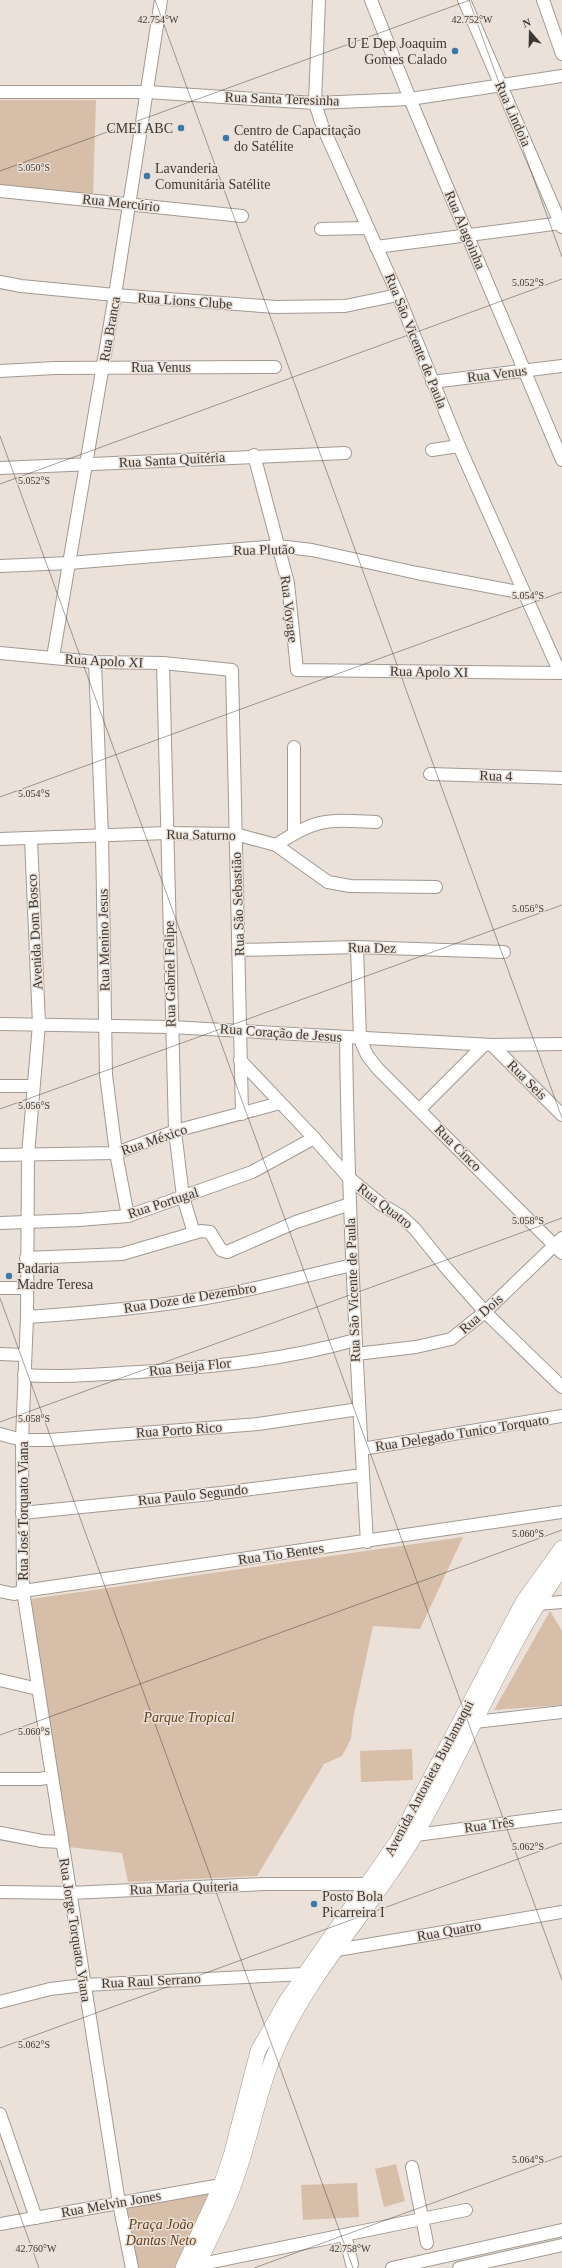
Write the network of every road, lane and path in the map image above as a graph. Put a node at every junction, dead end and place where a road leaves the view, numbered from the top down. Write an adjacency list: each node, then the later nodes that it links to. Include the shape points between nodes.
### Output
1 (161, 0): 10 (street, Rua Branca)
2 (319, 0): 12 (street, Rua São Vicente de Paula)
3 (371, 0): 11 (street, Rua Alagoinha)
4 (464, 0): 8 (street, Rua Lindoia)
5 (543, 0): 6 (street)
6 (562, 54)
7 (562, 76): 8 (street, Rua Santa Teresinha)
8 (500, 85): 11 (street, Rua Santa Teresinha); 16 (street, Rua Lindoia)
9 (0, 92): 10 (street, Rua Santa Teresinha)
10 (147, 92): 12 (street, Rua Santa Teresinha); 14 (street, Rua Branca)
11 (410, 99): 12 (street, Rua Santa Teresinha); 19 (street, Rua Alagoinha)
12 (315, 103): 17 (street, Rua São Vicente de Paula, via 330,145)
13 (0, 191): 14 (street, Rua Mercúrio)
14 (128, 204): 15 (street, Rua Mercúrio); 22 (street, Rua Branca)
15 (242, 216)
16 (561, 224): 19 (street)
17 (368, 228): 18 (street); 20 (street, Rua São Vicente de Paula)
18 (321, 229)
19 (468, 236): 20 (street); 27 (street, Rua Alagoinha)
20 (376, 247): 23 (street, Rua São Vicente de Paula)
21 (0, 282): 22 (street, Rua Lions Clube)
22 (115, 295): 23 (street, Rua Lions Clube, via 276,307 345,306); 26 (street, Rua Branca)
23 (398, 295): 29 (street, Rua São Vicente de Paula)
24 (562, 366): 27 (street, Rua Venus)
25 (275, 367): 26 (street, Rua Venus)
26 (103, 368): 28 (street, Rua Venus); 35 (street, Rua Branca)
27 (525, 371): 29 (street, Rua Venus); 34 (street, Rua Alagoinha)
28 (0, 372)
29 (432, 382): 30 (street, Rua São Vicente de Paula)
30 (459, 446): 31 (street); 40 (street, Rua São Vicente de Paula)
31 (432, 450)
32 (345, 453): 33 (street, Rua Santa Quitéria)
33 (254, 455): 35 (street, Rua Santa Quitéria); 37 (street, Rua Voyage)
34 (562, 460)
35 (87, 465): 36 (street, Rua Santa Quitéria); 38 (street, Rua Branca)
36 (0, 468)
37 (278, 546): 38 (street, Rua Plutão); 40 (street, Rua Plutão, via 312,550); 46 (street, Rua Voyage, via 288,583)
38 (68, 563): 39 (street, Rua Plutão); 42 (street, Rua Branca)
39 (0, 566)
40 (524, 593): 47 (street, Rua São Vicente de Paula)
41 (0, 653): 42 (street, Rua Apolo XI)
42 (53, 657): 43 (street, Rua Apolo XI)
43 (95, 662): 44 (street, Rua Apolo XI); 55 (street, Rua Menino Jesus)
44 (164, 663): 45 (street, Rua Apolo XI); 52 (street, Rua Gabriel Felipe)
45 (232, 670): 53 (street, Rua São Sebastião)
46 (296, 670): 47 (street, Rua Apolo XI)
47 (561, 673)
48 (294, 747): 54 (street)
49 (430, 774): 50 (street, Rua 4)
50 (562, 778)
51 (376, 822): 54 (street, via 329,820 313,824)
52 (167, 833): 53 (street, Rua Saturno); 55 (street, Rua Saturno); 66 (street, Rua Gabriel Felipe)
53 (235, 834): 58 (street, Rua Saturno); 61 (street, Rua São Sebastião)
54 (294, 834): 58 (street)
55 (102, 836): 57 (street, Rua Saturno); 65 (street, Rua Menino Jesus)
56 (0, 839): 57 (street, Rua Saturno)
57 (31, 839): 64 (street, Avenida Dom Bosco)
58 (276, 845): 59 (street, Rua Saturno, via 328,882 350,886)
59 (436, 887)
60 (357, 947): 61 (street, Rua Dez); 62 (street, Rua Dez); 69 (street)
61 (240, 950): 67 (street, Rua São Sebastião)
62 (504, 952)
63 (0, 1024): 64 (street, Rua Coração de Jesus)
64 (39, 1024): 65 (street, Rua Coração de Jesus); 74 (street, Rua José Torquato Viana)
65 (105, 1026): 66 (street, Rua Coração de Jesus); 81 (street, Rua Menino Jesus, via 106,1075)
66 (171, 1027): 67 (street, Rua Coração de Jesus); 79 (street, Rua Gabriel Felipe)
67 (240, 1030): 68 (street, Rua Coração de Jesus); 72 (street, Rua São Sebastião)
68 (346, 1037): 69 (street, Rua Coração de Jesus); 84 (street, Rua São Vicente de Paula)
69 (360, 1039): 71 (street, Rua Coração de Jesus); 76 (street, Rua Cinco, via 367,1055 378,1069)
70 (562, 1044): 71 (street, Rua Coração de Jesus)
71 (488, 1045): 76 (street); 78 (street, Rua Seis)
72 (240, 1060): 75 (street, Rua Quatro); 77 (street, Rua São Sebastião)
73 (0, 1086): 74 (street)
74 (32, 1086): 83 (street, Rua José Torquato Viana)
75 (280, 1104): 77 (street, Rua México); 80 (street, Rua Quatro)
76 (420, 1109): 91 (street, Rua Cinco)
77 (242, 1114): 79 (street, Rua México)
78 (562, 1115)
79 (175, 1131): 81 (street, Rua México); 85 (street, Rua Gabriel Felipe)
80 (314, 1138): 84 (street, Rua Quatro); 85 (street, Rua Portugal, via 252,1172)
81 (116, 1153): 83 (street, Rua México); 87 (street, Rua Menino Jesus)
82 (0, 1155): 83 (street, Rua México)
83 (28, 1155): 88 (street, Rua José Torquato Viana)
84 (348, 1177): 86 (street, Rua São Vicente de Paula); 96 (street, Rua Quatro, via 411,1225)
85 (183, 1197): 87 (street, Rua Portugal); 90 (street, Rua Gabriel Felipe)
86 (350, 1204): 90 (street, via 296,1222 227,1252 221,1250 210,1232); 93 (street, Rua São Vicente de Paula)
87 (128, 1216): 88 (street, Rua Portugal)
88 (26, 1222): 89 (street, Rua Portugal); 92 (street, Rua José Torquato Viana)
89 (0, 1223)
90 (194, 1233): 92 (street, via 122,1254)
91 (560, 1246): 96 (street, Rua Dois)
92 (26, 1258): 95 (street, Rua José Torquato Viana)
93 (352, 1265): 97 (street, Rua Doze de Dezembro, via 205,1299); 98 (street, Rua São Vicente de Paula)
94 (0, 1288): 95 (street)
95 (26, 1288): 97 (street, Rua José Torquato Viana)
96 (485, 1312): 100 (street, Rua Dois, via 452,1339 416,1347); 103 (street, Rua Quatro)
97 (27, 1317): 101 (street, Rua José Torquato Viana)
98 (355, 1340): 100 (street, Rua São Vicente de Paula); 102 (street, Rua Beija Flor, via 270,1358 198,1368 79,1376)
99 (0, 1354): 101 (street)
100 (356, 1354): 104 (street, Rua São Vicente de Paula)
101 (24, 1356): 102 (street, Rua José Torquato Viana)
102 (24, 1375): 107 (street, Rua José Torquato Viana)
103 (562, 1387)
104 (358, 1409): 107 (street, Rua Porto Rico, via 258,1424); 108 (street, Rua São Vicente de Paula)
105 (562, 1416): 108 (street, Rua Delegado Tunico Torquato)
106 (0, 1434): 107 (street, Rua Porto Rico)
107 (22, 1440): 110 (street, Rua José Torquato Viana)
108 (362, 1448): 109 (street, Rua São Vicente de Paula)
109 (363, 1475): 110 (street, Rua Paulo Segundo, via 222,1493); 112 (street, Rua São Vicente de Paula)
110 (22, 1512): 116 (street, Rua José Torquato Viana)
111 (562, 1512): 112 (street, Rua Tio Bentes)
112 (367, 1542): 116 (street, Rua Tio Bentes)
113 (562, 1548): 119 (main road, Avenida Antonieta Burlamaqui, via 522,1602)
114 (562, 1568): 117 (main road, Avenida Antonieta Burlamaqui)
115 (0, 1591): 116 (street, Rua Tio Bentes, via 14,1594)
116 (23, 1591): 122 (street, Rua Jorge Torquato Viana)
117 (537, 1604): 118 (street); 119 (main road, Avenida Antonieta Burlamaqui)
118 (561, 1604)
119 (520, 1622): 120 (main road, Avenida Antonieta Burlamaqui)
120 (510, 1641): 124 (main road, Avenida Antonieta Burlamaqui); 131 (main road, Avenida Antonieta Burlamaqui)
121 (0, 1680): 122 (street)
122 (38, 1689): 125 (street, Rua Jorge Torquato Viana)
123 (562, 1712): 124 (street)
124 (475, 1722): 129 (main road, Avenida Antonieta Burlamaqui)
125 (51, 1777): 126 (street); 130 (street, Rua Jorge Torquato Viana)
126 (0, 1779)
127 (562, 1816): 129 (street, Rua Três)
128 (0, 1833): 130 (street)
129 (416, 1835): 131 (main road, Avenida Antonieta Burlamaqui)
130 (61, 1842): 133 (street, Rua Jorge Torquato Viana)
131 (374, 1887): 133 (street, Rua Maria Quiteria, via 256,1884); 134 (main road, Avenida Antonieta Burlamaqui)
132 (0, 1892): 133 (street, Rua Maria Quiteria)
133 (70, 1893): 138 (street, Rua Jorge Torquato Viana)
134 (363, 1903): 136 (main road, Avenida Antonieta Burlamaqui); 137 (main road, Avenida Antonieta Burlamaqui)
135 (562, 1912): 136 (street, Rua Quatro)
136 (337, 1950): 140 (main road, Avenida Antonieta Burlamaqui, via 294,2013)
137 (304, 1974): 138 (street, Rua Raul Serrano); 140 (main road, Avenida Antonieta Burlamaqui, via 258,2051)
138 (84, 1985): 139 (street, Rua Raul Serrano, via 50,1988); 145 (street, Rua Jorge Torquato Viana)
139 (0, 2002)
140 (253, 2094): 142 (main road, Avenida Antonieta Burlamaqui)
141 (0, 2114): 147 (street)
142 (247, 2118): 144 (main road, Avenida Antonieta Burlamaqui); 156 (main road, Avenida Antonieta Burlamaqui, via 234,2186)
143 (412, 2167): 148 (street)
144 (221, 2185): 145 (street, Rua Melvin Jones); 158 (main road, Avenida Antonieta Burlamaqui)
145 (119, 2203): 147 (street, Rua Melvin Jones); 157 (street, Rua Jorge Torquato Viana)
146 (466, 2210): 148 (street)
147 (36, 2218): 149 (street, Rua Melvin Jones)
148 (422, 2219): 151 (street); 152 (street)
149 (0, 2224)
150 (562, 2230): 154 (street)
151 (345, 2235): 155 (street); 156 (street)
152 (426, 2243)
153 (562, 2245): 161 (street)
154 (448, 2255): 159 (street); 160 (street)
155 (352, 2264)
156 (197, 2267)
157 (132, 2268)
158 (182, 2268)
159 (392, 2268)
160 (451, 2268)
161 (459, 2268)

